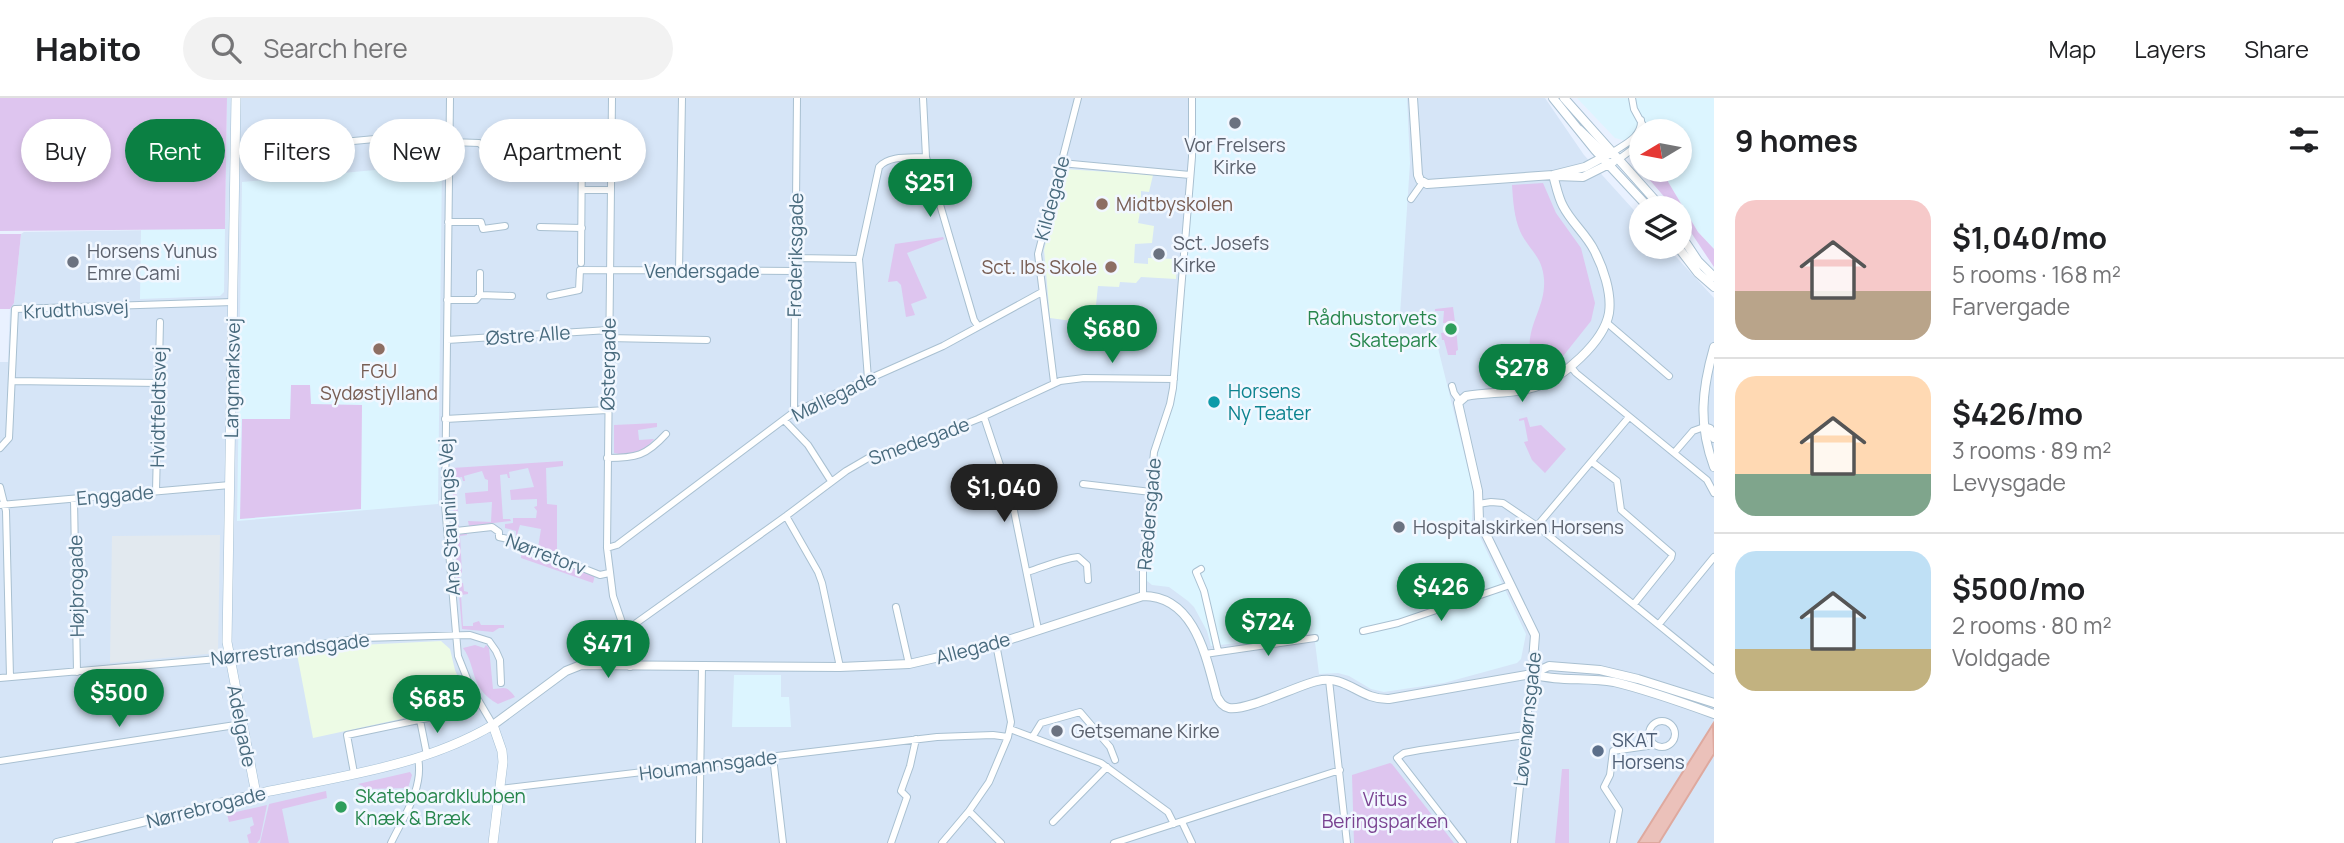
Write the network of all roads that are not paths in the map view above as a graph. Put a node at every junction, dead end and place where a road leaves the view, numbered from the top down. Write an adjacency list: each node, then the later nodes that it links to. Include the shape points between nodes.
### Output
1 (236, 98): 18 (main road, Langmarksvej)
2 (450, 98): 13 (street, Ane Staunings Vej)
3 (612, 98): 28 (street, Østergade)
4 (682, 98): 44 (street)
5 (797, 98): 39 (street, Frederiksgade)
6 (923, 98): 19 (street)
7 (1078, 98): 21 (street, Kildegade)
8 (1192, 98): 22 (street, Rædersgade)
9 (1413, 98): 26 (street, via 1416,165)
10 (1553, 98): 20 (street)
11 (1564, 98): 20 (street)
12 (1632, 98): 14 (street)
13 (450, 119)
14 (1640, 119)
15 (369, 140): 18 (street)
16 (1629, 142): 20 (street)
17 (1629, 149): 20 (street)
18 (235, 152): 54 (main road, Langmarksvej)
19 (926, 157): 40 (street, via 882,163); 57 (street)
20 (1611, 158): 23 (street); 29 (street); 30 (street)
21 (1061, 163): 22 (street); 49 (street, Kildegade, via 1038,246)
22 (1190, 175): 65 (street, Rædersgade)
23 (1553, 175): 26 (street, via 1433,185); 56 (street, via 1562,204 1601,268 1609,302)
24 (449, 182): 33 (street, Ane Staunings Vej)
25 (582, 182): 27 (street)
26 (1423, 182): 31 (street)
27 (582, 190): 28 (street); 37 (street)
28 (610, 190): 43 (street, Østergade)
29 (1640, 196)
30 (1650, 196)
31 (1411, 199)
32 (481, 211): 34 (street)
33 (448, 222): 34 (street); 53 (street, Ane Staunings Vej)
34 (481, 222): 35 (street, via 483,229)
35 (505, 226)
36 (540, 227): 37 (street)
37 (582, 228): 42 (street)
38 (1692, 252): 47 (street)
39 (795, 258): 40 (street); 45 (street, Frederiksgade)
40 (859, 259): 64 (street)
41 (1687, 259): 48 (street)
42 (581, 263)
43 (609, 270): 44 (street, Vendersgade); 52 (street, via 579,270 579,290); 58 (street, Østergade)
44 (678, 270): 45 (street, Vendersgade)
45 (795, 271): 72 (street, Frederiksgade)
46 (480, 273): 50 (street)
47 (1714, 276)
48 (1714, 287)
49 (1042, 292): 57 (street, Møllegade); 67 (street, Kildegade)
50 (480, 295): 51 (street); 53 (street, via 477,300)
51 (512, 296)
52 (550, 296)
53 (447, 300): 59 (street, Ane Staunings Vej)
54 (233, 302): 66 (street, Krudthusvej, via 15,309); 87 (main road, Langmarksvej)
55 (160, 322): 68 (street, Hvidtfeldtsvej)
56 (1606, 322): 62 (street); 63 (street)
57 (978, 326): 64 (street, Møllegade)
58 (608, 334): 59 (street, Østre Alle); 60 (street, Østre Alle); 71 (street, Østergade)
59 (447, 340): 75 (street, Ane Staunings Vej)
60 (707, 340)
61 (1714, 346): 77 (street, via 1704,385)
62 (1571, 367): 70 (street, via 1531,388); 74 (street)
63 (1669, 376)
64 (868, 379): 72 (street, Møllegade)
65 (1174, 379): 67 (street, Smedegade); 90 (street, Rædersgade, via 1154,452)
66 (12, 381): 68 (street); 80 (street, Krudthusvej, via 9,438)
67 (1054, 382): 73 (street, Smedegade)
68 (159, 383): 89 (street, Hvidtfeldtsvej)
69 (1452, 386): 70 (street)
70 (1460, 400): 93 (street, Løvenørnsgade)
71 (607, 410): 75 (street); 82 (street, Østergade)
72 (794, 412): 76 (street, Møllegade)
73 (984, 417): 85 (street, Smedegade, via 870,457); 101 (street, via 1012,501)
74 (1629, 417): 81 (street); 83 (street)
75 (445, 419): 97 (street, Ane Staunings Vej)
76 (784, 420): 85 (street, via 808,445); 98 (street, Møllegade)
77 (1704, 426): 79 (street); 81 (street, via 1693,431); 84 (street)
78 (666, 434): 82 (street, via 633,458)
79 (1714, 438)
80 (0, 448)
81 (1674, 453): 91 (street, via 1707,480)
82 (607, 458): 98 (street, Østergade)
83 (1592, 462): 96 (street); 106 (street, via 1617,481 1621,510 1672,554)
84 (1714, 467)
85 (831, 481): 95 (street, Smedegade)
86 (1083, 484): 90 (street)
87 (230, 485): 89 (street, Enggade); 117 (main road, Langmarksvej)
88 (0, 487): 94 (street)
89 (156, 491): 92 (street, Enggade)
90 (1151, 492): 105 (street, Rædersgade)
91 (1714, 493)
92 (74, 499): 94 (street, Enggade); 123 (street, Højbrogade)
93 (1478, 504): 96 (street, via 1503,503); 104 (street, Løvenørnsgade, via 1479,520)
94 (3, 505): 125 (street)
95 (786, 516): 110 (street, Smedegade); 121 (street, via 818,572)
96 (1537, 526): 106 (street)
97 (447, 532): 102 (street, Nørretorv, via 492,527 499,537 600,575); 112 (street, Ane Staunings Vej)
98 (607, 548): 102 (street, Nørretorv)
99 (1714, 557): 108 (street)
100 (1201, 569): 115 (street, via 1196,572)
101 (1027, 572): 103 (street, via 1079,557 1087,565); 109 (street)
102 (609, 573): 110 (street, Nørretorv)
103 (1088, 580)
104 (1510, 585): 111 (street); 124 (street, Løvenørnsgade, via 1535,635)
105 (1143, 596): 109 (street, Allegade); 116 (street, via 1160,597 1175,605)
106 (1634, 604): 108 (street)
107 (895, 607): 118 (street)
108 (1659, 624): 122 (street)
109 (1038, 629): 114 (street, Allegade)
110 (625, 631): 119 (street, Nørretorv)
111 (1363, 631)
112 (455, 635): 117 (street, Nørrestrandsgade, via 362,638); 128 (street, Nørrestrandsgade, via 489,641 499,655); 134 (street, Ane Staunings Vej, via 463,672)
113 (1315, 638): 115 (street)
114 (996, 644): 118 (street, Allegade); 135 (street)
115 (1218, 651): 116 (street)
116 (1205, 654): 127 (street, via 1219,701 1227,708)
117 (229, 658): 123 (street, Nørrestrandsgade); 133 (main road, Adelgade)
118 (909, 664): 121 (street, Allegade)
119 (630, 667): 120 (street, Allegade); 134 (street, Nørrebrogade, via 574,667)
120 (702, 667): 121 (street, Allegade); 145 (street)
121 (841, 667)
122 (1714, 670)
123 (77, 672): 125 (street, Nørrestrandsgade)
124 (1532, 674): 127 (street, via 1375,699); 129 (street, via 1549,666 1600,670); 131 (street, via 1613,682); 136 (street, Løvenørnsgade)
125 (10, 677): 126 (street, Nørrestrandsgade)
126 (0, 678)
127 (1329, 680): 147 (street)
128 (501, 682)
129 (1714, 703)
130 (466, 710): 132 (street)
131 (1714, 714)
132 (420, 720): 141 (street); 148 (street, via 346,736)
133 (242, 724): 144 (street); 150 (main road, Adelgade)
134 (492, 725): 141 (main road, Nørrebrogade); 149 (main road, via 502,751)
135 (1010, 729): 137 (street); 138 (street)
136 (1525, 735): 166 (street, via 1414,751 1397,758); 167 (street, Løvenørnsgade)
137 (1032, 736): 143 (street, via 1041,723 1080,712 1110,747); 146 (street)
138 (1008, 737): 139 (street, Houmannsgade); 151 (street, via 989,782)
139 (916, 739): 142 (street, Houmannsgade); 160 (street, via 901,791 907,797)
140 (1654, 745): 140 (street, via 1672,744 1675,733 1670,724 1653,726); 168 (street, via 1613,751 1604,787 1619,810)
141 (423, 757): 148 (main road, Nørrebrogade); 156 (street, via 417,789)
142 (773, 757): 145 (street, Houmannsgade); 159 (street)
143 (1115, 760)
144 (0, 761)
145 (701, 766): 149 (street, Houmannsgade); 158 (street)
146 (1108, 768): 152 (street); 154 (street, via 1168,812)
147 (1340, 770): 153 (street); 165 (street)
148 (355, 773): 150 (main road, Nørrebrogade)
149 (500, 789): 157 (main road)
150 (256, 794): 155 (street, Nørrebrogade)
151 (969, 811): 161 (street); 162 (street)
152 (1053, 822)
153 (1182, 822): 154 (street); 164 (street)
154 (1174, 824): 163 (street)
155 (57, 843)
156 (391, 843)
157 (493, 843)
158 (699, 843)
159 (783, 843)
160 (891, 843)
161 (942, 843)
162 (1001, 843)
163 (1114, 843)
164 (1192, 843)
165 (1347, 843)
166 (1463, 843)
167 (1514, 843)
168 (1613, 843)

